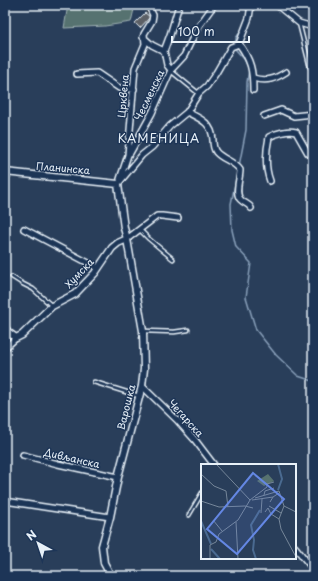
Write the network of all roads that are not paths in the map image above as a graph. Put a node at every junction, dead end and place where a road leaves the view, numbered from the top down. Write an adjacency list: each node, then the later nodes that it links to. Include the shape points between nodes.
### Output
1 (148, 5): 8 (street, Црквена, via 153,15)
2 (179, 5): 10 (street)
3 (214, 5): 12 (street, Чесменска, via 198,28 184,56)
4 (251, 5): 9 (street)
5 (277, 5): 6 (street)
6 (299, 23): 7 (street); 11 (lane)
7 (313, 27)
8 (143, 37): 10 (street); 16 (street, Црквена, via 145,44 135,68)
9 (239, 44): 15 (street, via 250,62); 18 (street, via 231,47 216,73)
10 (164, 51): 12 (street, via 167,65)
11 (310, 67)
12 (171, 70): 18 (lane); 22 (street, Чесменска, via 152,113)
13 (286, 72): 15 (street, via 269,80)
14 (77, 74): 16 (street, via 97,73 119,88)
15 (253, 78): 17 (street)
16 (134, 89): 22 (street, Црквена)
17 (253, 90)
18 (199, 93): 19 (street)
19 (187, 112): 26 (street, via 142,155); 27 (street, via 209,125 216,152 240,170 239,197)
20 (313, 114): 21 (street, via 294,116 281,110)
21 (264, 116)
22 (128, 156): 26 (street, Црквена)
23 (313, 157): 25 (street, via 296,132 269,137 267,173)
24 (5, 172): 26 (street, Планинска)
25 (270, 181)
26 (118, 184): 31 (street, Црквена)
27 (251, 208)
28 (178, 218): 30 (street, via 157,216)
29 (24, 229): 33 (street)
30 (140, 229): 31 (street); 32 (lane)
31 (127, 239): 33 (street, Хумска, via 112,248); 38 (street, Варошка)
32 (173, 259)
33 (98, 268): 35 (street, Хумска, via 75,294)
34 (12, 276): 35 (lane, via 33,289)
35 (52, 306): 39 (street, Хумска)
36 (5, 328): 39 (street)
37 (188, 330): 38 (lane)
38 (143, 331): 42 (street, Варошка)
39 (16, 338): 40 (street, Хумска)
40 (5, 348)
41 (94, 382): 43 (lane)
42 (142, 386): 43 (street, Варошка); 45 (street, Чегарска, via 178,421)
43 (140, 396): 46 (street, Варошка)
44 (23, 455): 46 (street, Дивљанска)
45 (213, 464)
46 (118, 477): 50 (street, Варошка)
47 (201, 495): 49 (lane)
48 (5, 501): 50 (street)
49 (189, 515)
50 (110, 518): 53 (street, Варошка, via 102,553)
51 (296, 547): 52 (street)
52 (313, 569)
53 (111, 576)

